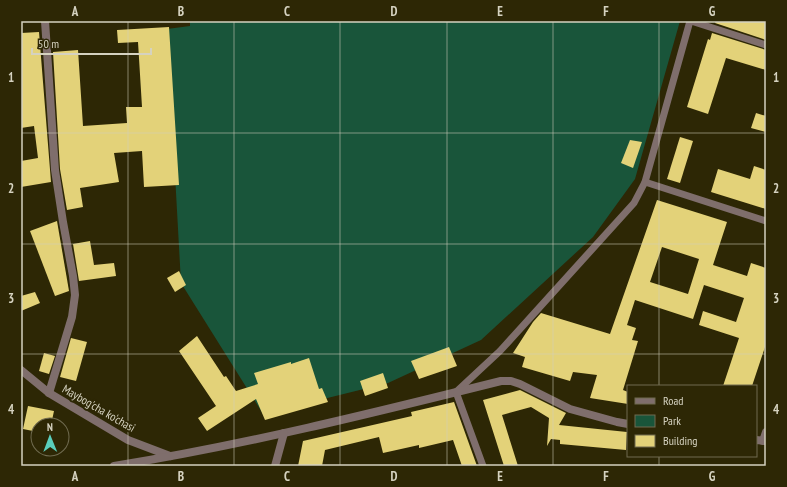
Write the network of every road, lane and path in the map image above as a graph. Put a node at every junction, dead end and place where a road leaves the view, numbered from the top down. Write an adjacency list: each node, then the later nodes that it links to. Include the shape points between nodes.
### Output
1 (45, 21): 8 (street, via 55,170 75,295 72,317)
2 (691, 21): 3 (lane); 4 (lane)
3 (766, 45)
4 (645, 182): 5 (lane); 7 (lane, via 634,203 500,351)
5 (766, 221)
6 (21, 370): 8 (street, Maybog'cha ko'chasi)
7 (456, 392): 9 (street, via 511,381 570,409); 11 (street); 16 (lane)
8 (49, 393): 13 (street, Maybog'cha ko'chasi, via 128,440)
9 (627, 424)
10 (766, 432): 12 (street)
11 (284, 433): 13 (street); 15 (street)
12 (762, 441)
13 (171, 457): 14 (street)
14 (114, 466)
15 (275, 466)
16 (483, 466)

